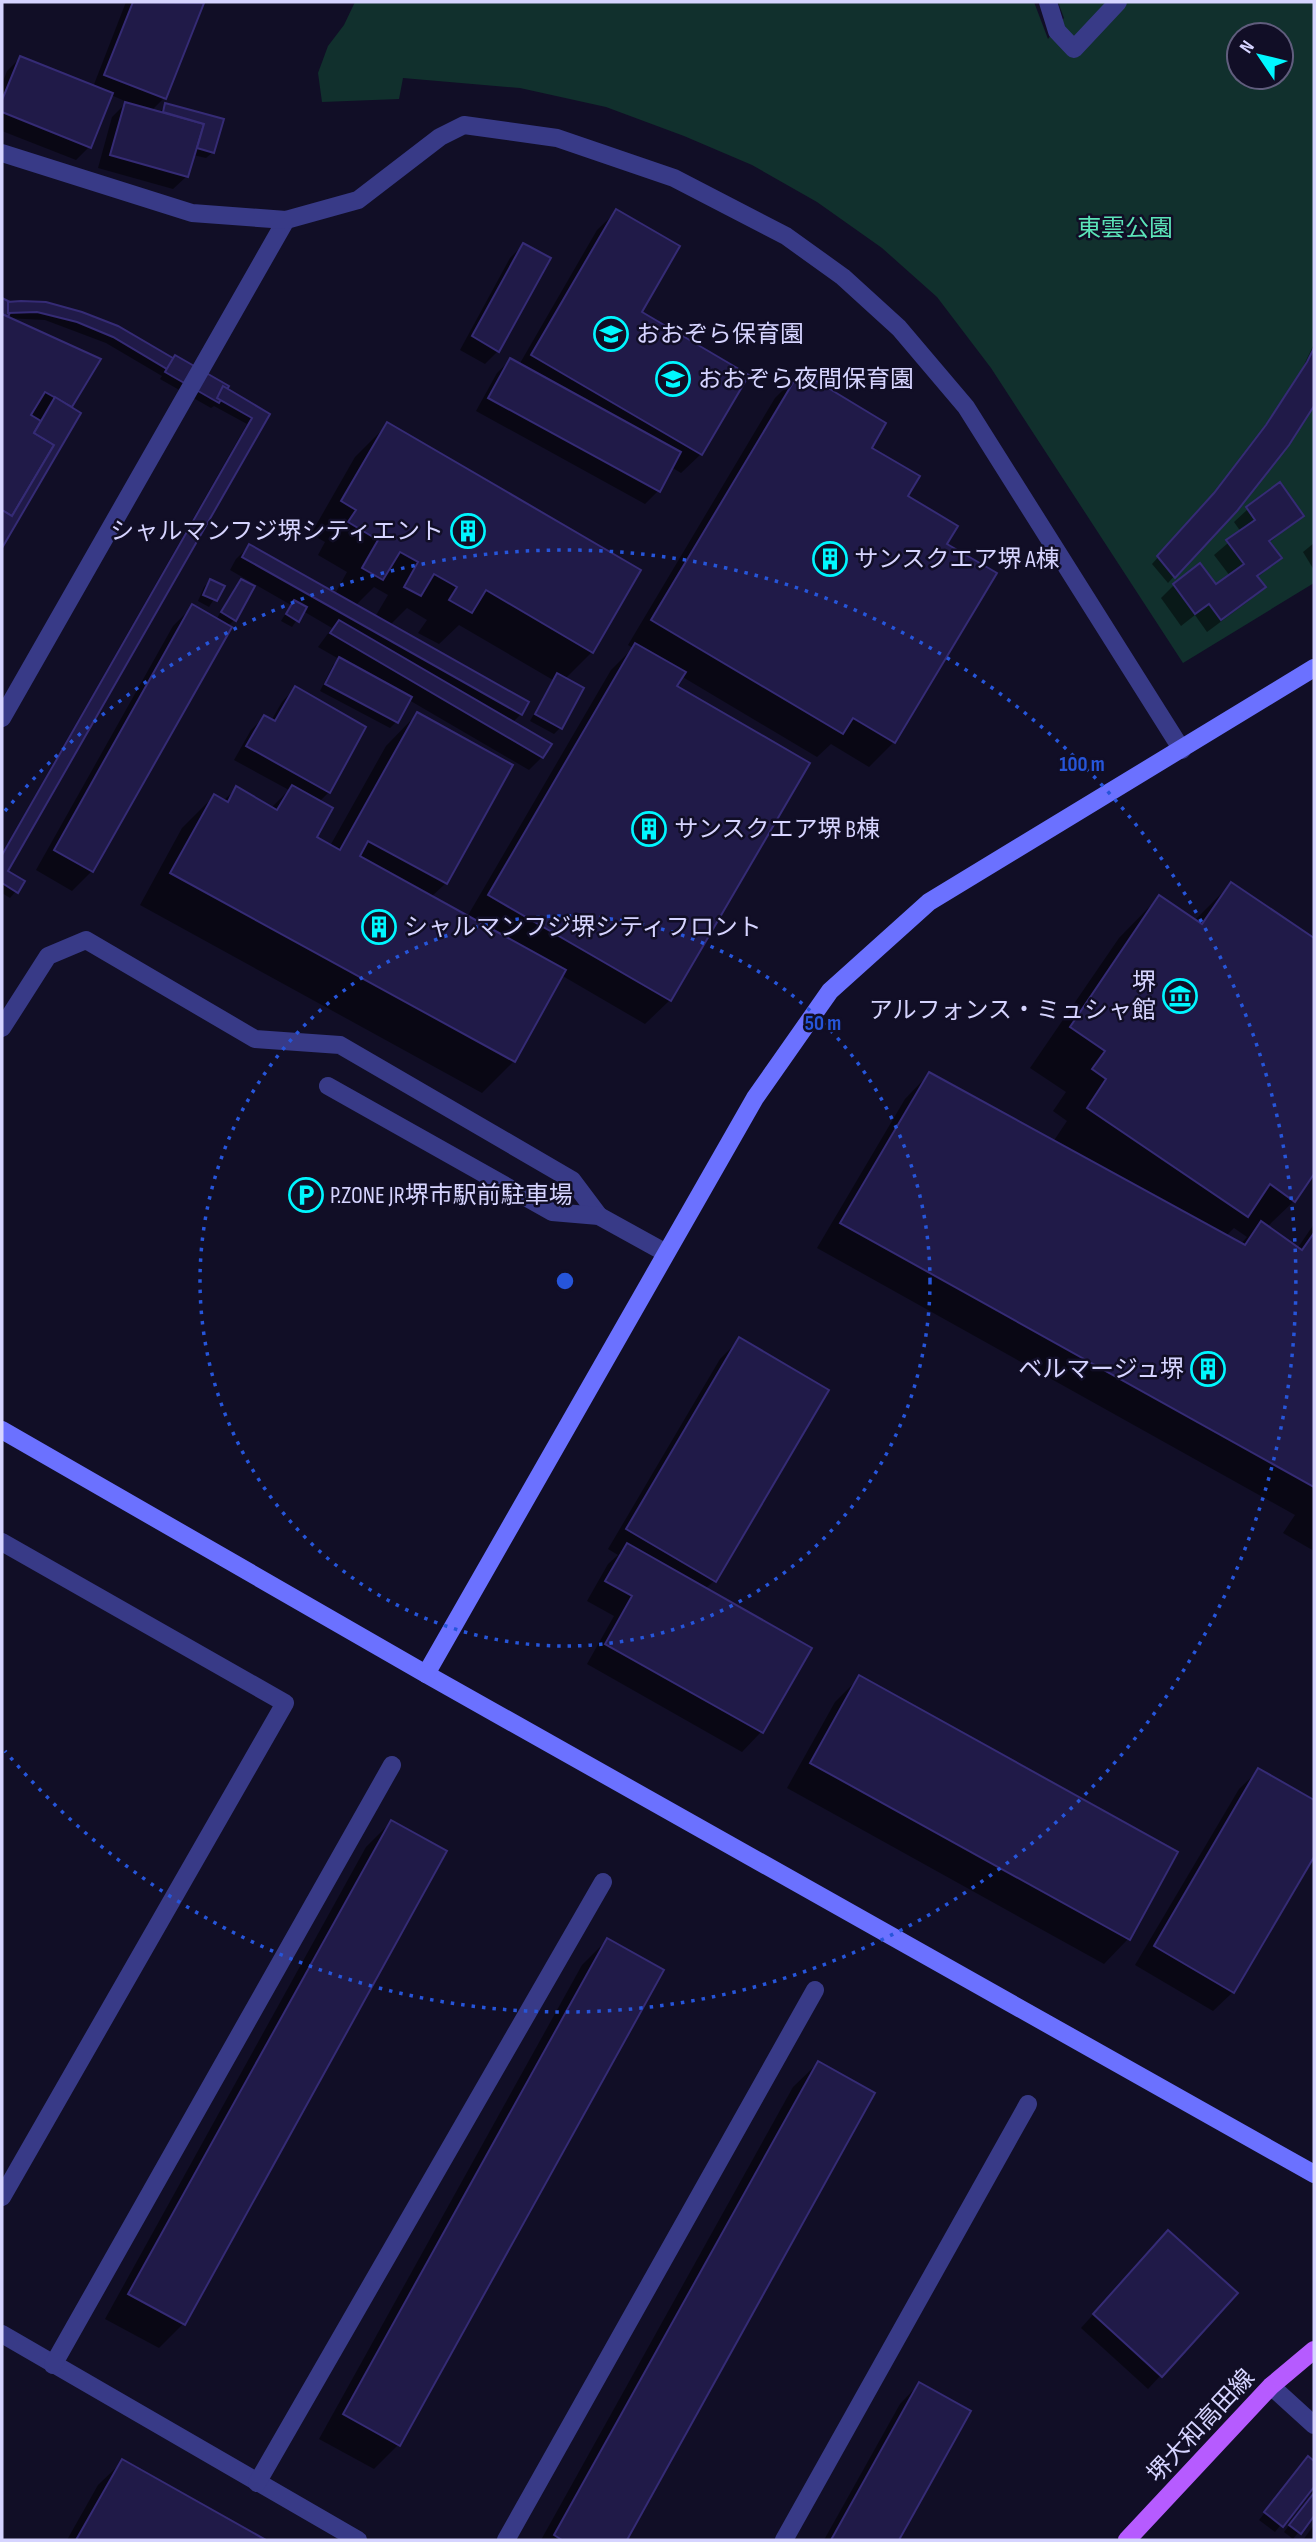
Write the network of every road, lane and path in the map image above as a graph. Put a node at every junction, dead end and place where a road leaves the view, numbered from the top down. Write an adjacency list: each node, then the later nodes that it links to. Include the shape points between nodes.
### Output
1 (1048, 2): 2 (street, via 1057,31 1074,49)
2 (1118, 2)
3 (2, 153): 4 (street, via 192,213)
4 (286, 219): 6 (street); 7 (street, via 358,200 440,137 464,125 557,138 662,173 786,236 843,277 899,328 966,407)
5 (1314, 668): 7 (street)
6 (2, 718)
7 (1182, 750): 11 (street, via 929,902 830,990 755,1098)
8 (2, 1028): 10 (street, via 48,956 86,940 256,1039 340,1045 572,1180)
9 (328, 1086): 10 (street, via 552,1212)
10 (600, 1216): 11 (street)
11 (667, 1254): 14 (street)
12 (2, 1430): 14 (street)
13 (2, 1542): 20 (street, via 285,1703)
14 (426, 1674): 19 (street)
15 (392, 1765): 23 (street)
16 (603, 1882): 26 (street)
17 (815, 1990): 28 (street)
18 (1028, 2104): 29 (street)
19 (1314, 2174)
20 (2, 2197)
21 (2, 2334): 23 (street)
22 (1314, 2350): 24 (main road, 堺大和高田線)
23 (53, 2365): 26 (street)
24 (1271, 2386): 25 (street); 30 (main road, 堺大和高田線)
25 (1314, 2425)
26 (257, 2483): 27 (street)
27 (358, 2540)
28 (506, 2540)
29 (784, 2540)
30 (1127, 2540)

